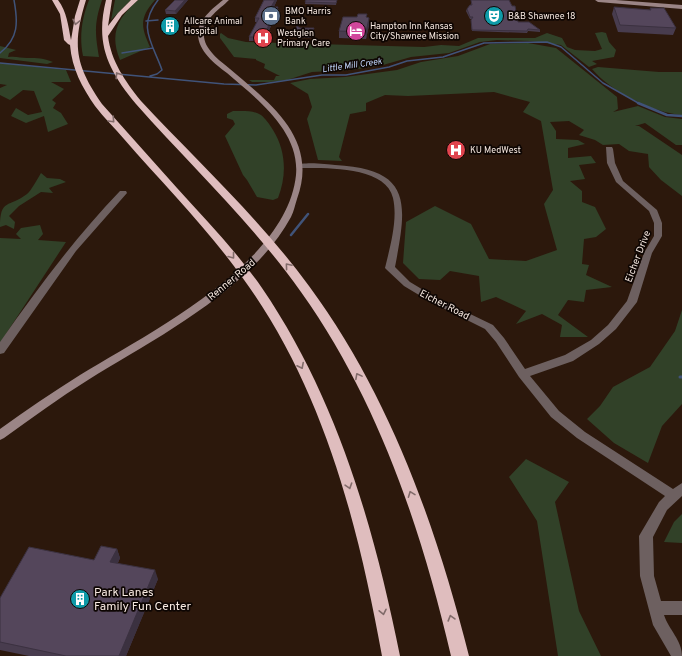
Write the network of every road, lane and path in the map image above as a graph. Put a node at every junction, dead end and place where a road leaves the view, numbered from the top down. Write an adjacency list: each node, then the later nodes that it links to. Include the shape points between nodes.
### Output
1 (55, 0): 9 (highway, via 65,21 67,40)
2 (83, 0): 9 (highway, one-way to 9, via 75,22)
3 (109, 0): 8 (highway, via 104,22)
4 (135, 0): 8 (highway, via 120,14)
5 (226, 0): 11 (main road, Renner Road, via 207,17 203,24 201,40 208,52 276,115 293,141)
6 (598, 0): 7 (main road)
7 (682, 7)
8 (105, 35): 20 (highway, one-way to 8, via 439,577 416,506 388,436 344,350 292,271 131,92 114,69 108,55)
9 (73, 48): 19 (highway, one-way to 19, via 87,90 229,252 268,305 285,334 316,396 349,483 363,528)
10 (609, 149): 14 (street, Eicher Drive, via 611,163 620,182 653,210 658,223 658,236 644,265 632,302 612,327 595,342 569,358)
11 (300, 166): 14 (street, Eicher Road, via 337,166 360,170 375,175 389,184 396,196 397,208 390,268 407,284 432,299 489,327); 15 (main road, Renner Road, via 296,195 290,210 275,236 246,268 178,319 55,396)
12 (123, 193): 13 (street, via 88,229 59,265)
13 (0, 350)
14 (523, 374): 16 (street, Eicher Road, via 555,414 581,436 625,464)
15 (0, 435)
16 (678, 492): 17 (street, via 663,506 646,536 646,576)
17 (655, 608): 18 (street); 21 (street, via 660,625)
18 (682, 608)
19 (392, 656)
20 (460, 656)
21 (680, 656)

